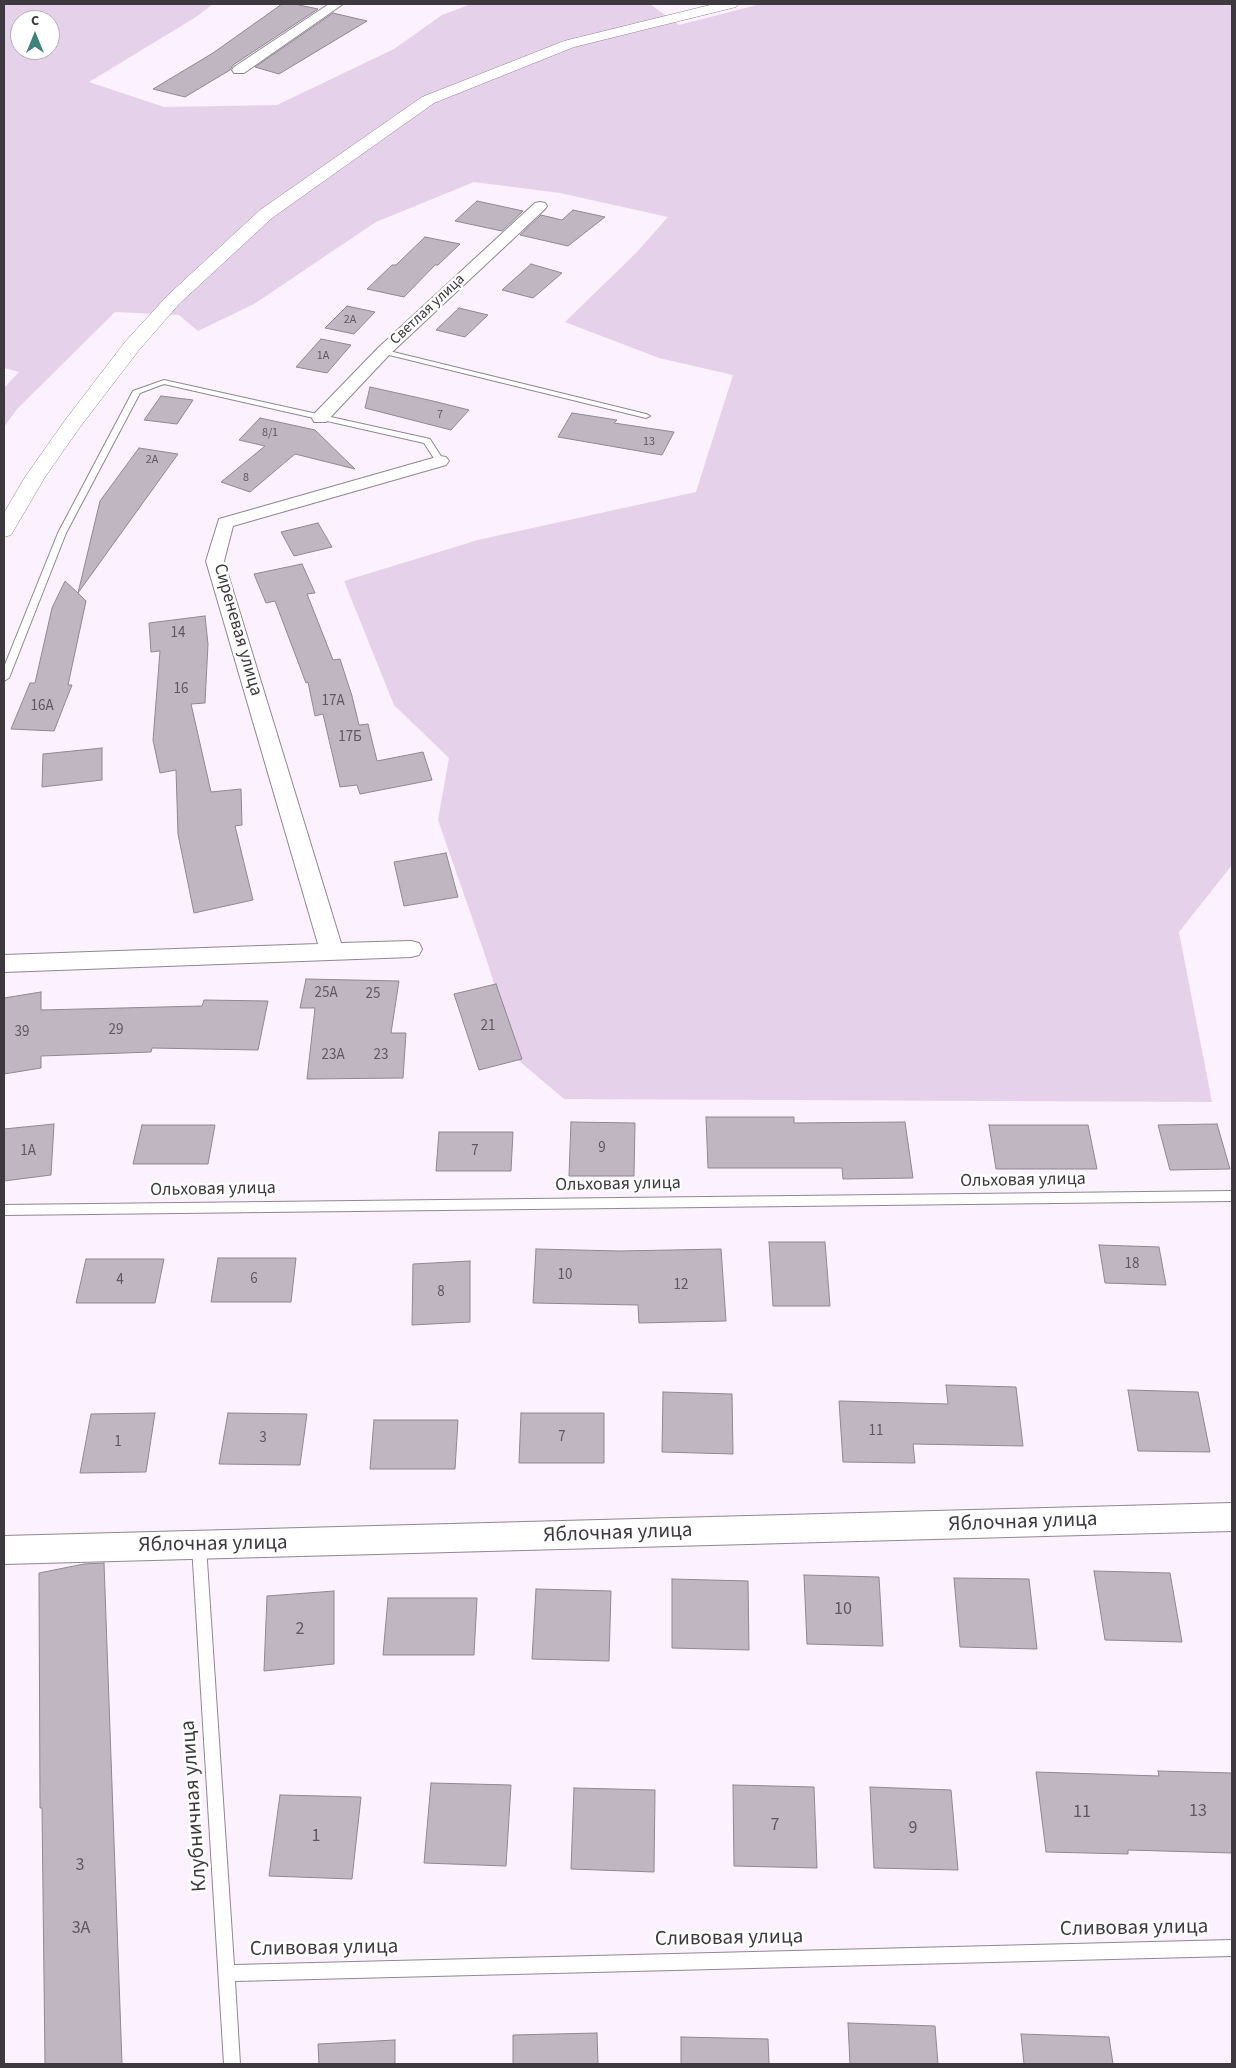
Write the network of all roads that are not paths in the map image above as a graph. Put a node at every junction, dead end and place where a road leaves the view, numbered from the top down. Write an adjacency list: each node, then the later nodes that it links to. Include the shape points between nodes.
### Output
1 (337, 4): 3 (street)
2 (731, 4): 9 (street, via 569,44 428,100 266,214 173,300 132,346 40,469)
3 (239, 70)
4 (540, 206): 5 (street, Светлая улица)
5 (384, 351): 6 (lane); 7 (street, Светлая улица)
6 (646, 416)
7 (320, 418): 8 (lane, via 428,441); 10 (lane, via 164,382 137,391 62,533)
8 (440, 461): 12 (street, Сиреневая улица, via 225,523 215,561)
9 (4, 531)
10 (4, 678)
11 (411, 948): 12 (street)
12 (332, 952): 13 (street)
13 (4, 964)
14 (1232, 1196): 15 (lane, Ольховая улица)
15 (4, 1210)
16 (1232, 1517): 17 (street, Яблочная улица)
17 (199, 1546): 18 (street, Яблочная улица); 20 (lane, Клубничная улица)
18 (4, 1550)
19 (1232, 1948): 20 (lane, Сливовая улица)
20 (227, 1973): 21 (lane, Клубничная улица)
21 (232, 2064)

